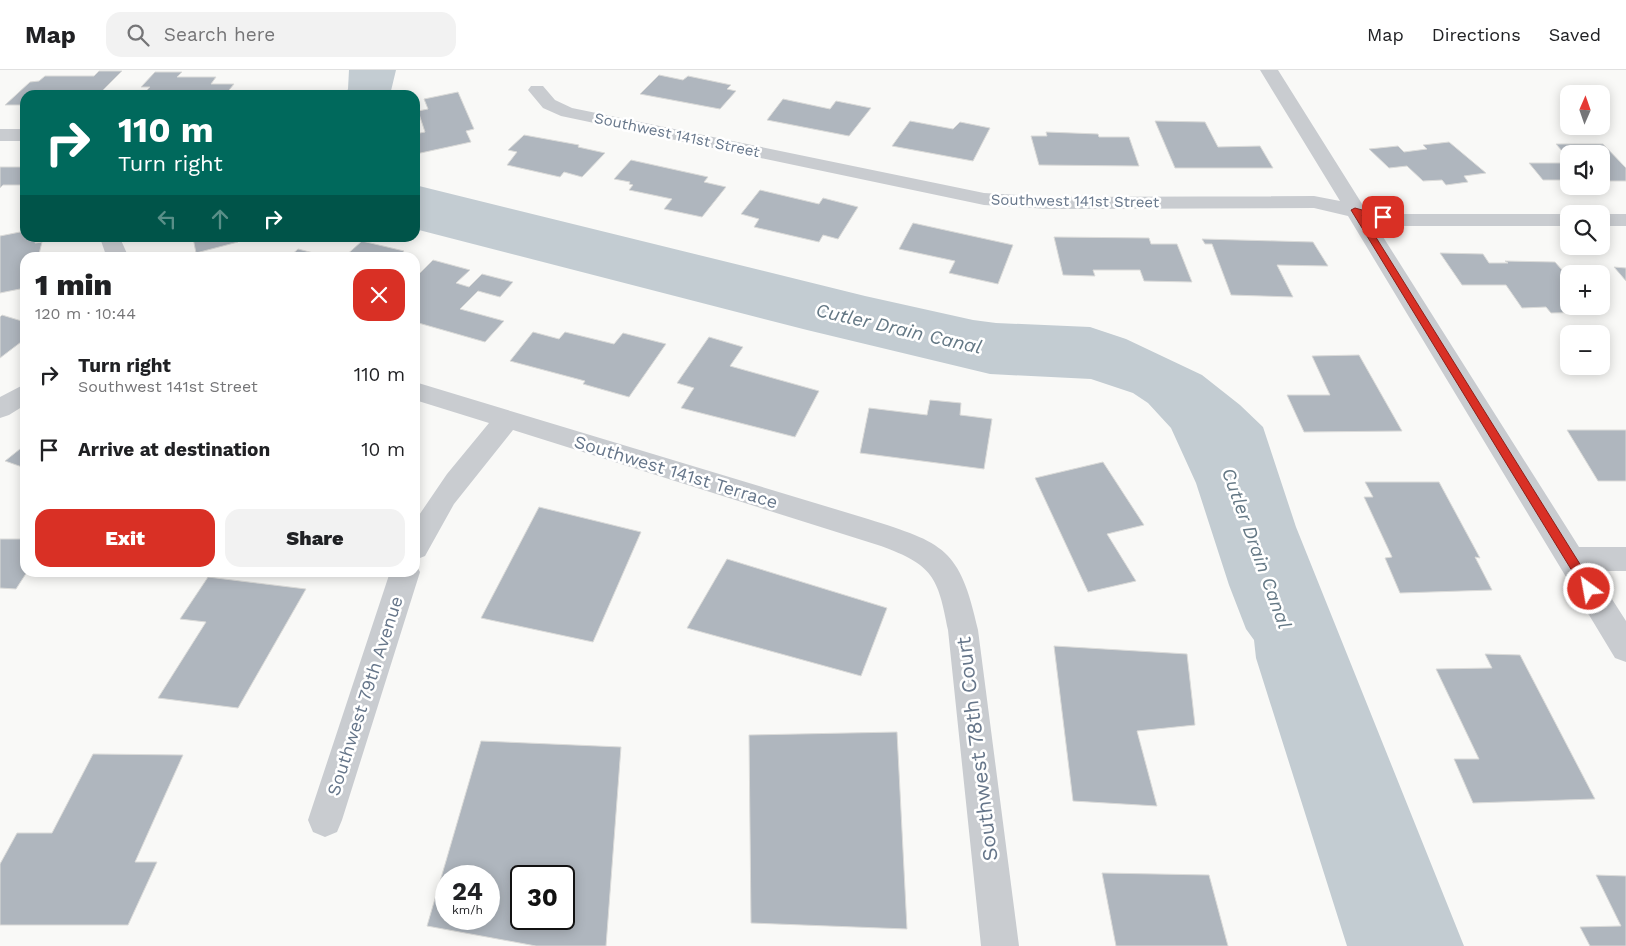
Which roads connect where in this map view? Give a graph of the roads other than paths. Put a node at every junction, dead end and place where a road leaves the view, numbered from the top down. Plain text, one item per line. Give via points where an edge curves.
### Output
1 (1269, 70) edge
2 (537, 90) dead end
3 (0, 135) edge
4 (20, 135) edge
5 (1355, 210) junction
6 (1560, 220) edge
7 (1610, 220) edge
8 (1626, 220) edge
9 (420, 393) edge
10 (20, 396) edge
11 (0, 409) edge
12 (506, 421) junction
13 (420, 537) edge
14 (935, 558) joint
15 (1570, 559) junction
16 (1626, 559) edge
17 (402, 577) edge
18 (1626, 648) edge
19 (325, 820) dead end
20 (1000, 946) edge

1 - 5 street
2 - 5 street, Southwest 141st Street via 549,104 567,112 984,199 1050,203 1314,202
3 - 4 street
5 - 6 street, Southwest 141st Street via 1397,220
5 - 15 street
7 - 8 street
9 - 12 street, Southwest 141st Terrace
10 - 11 street
12 - 13 street via 449,489
12 - 14 street, Southwest 141st Terrace via 876,533 916,547
14 - 20 street, Southwest 78th Court via 946,571 955,591 963,630
15 - 16 street
15 - 18 street
17 - 19 street, Southwest 79th Avenue

